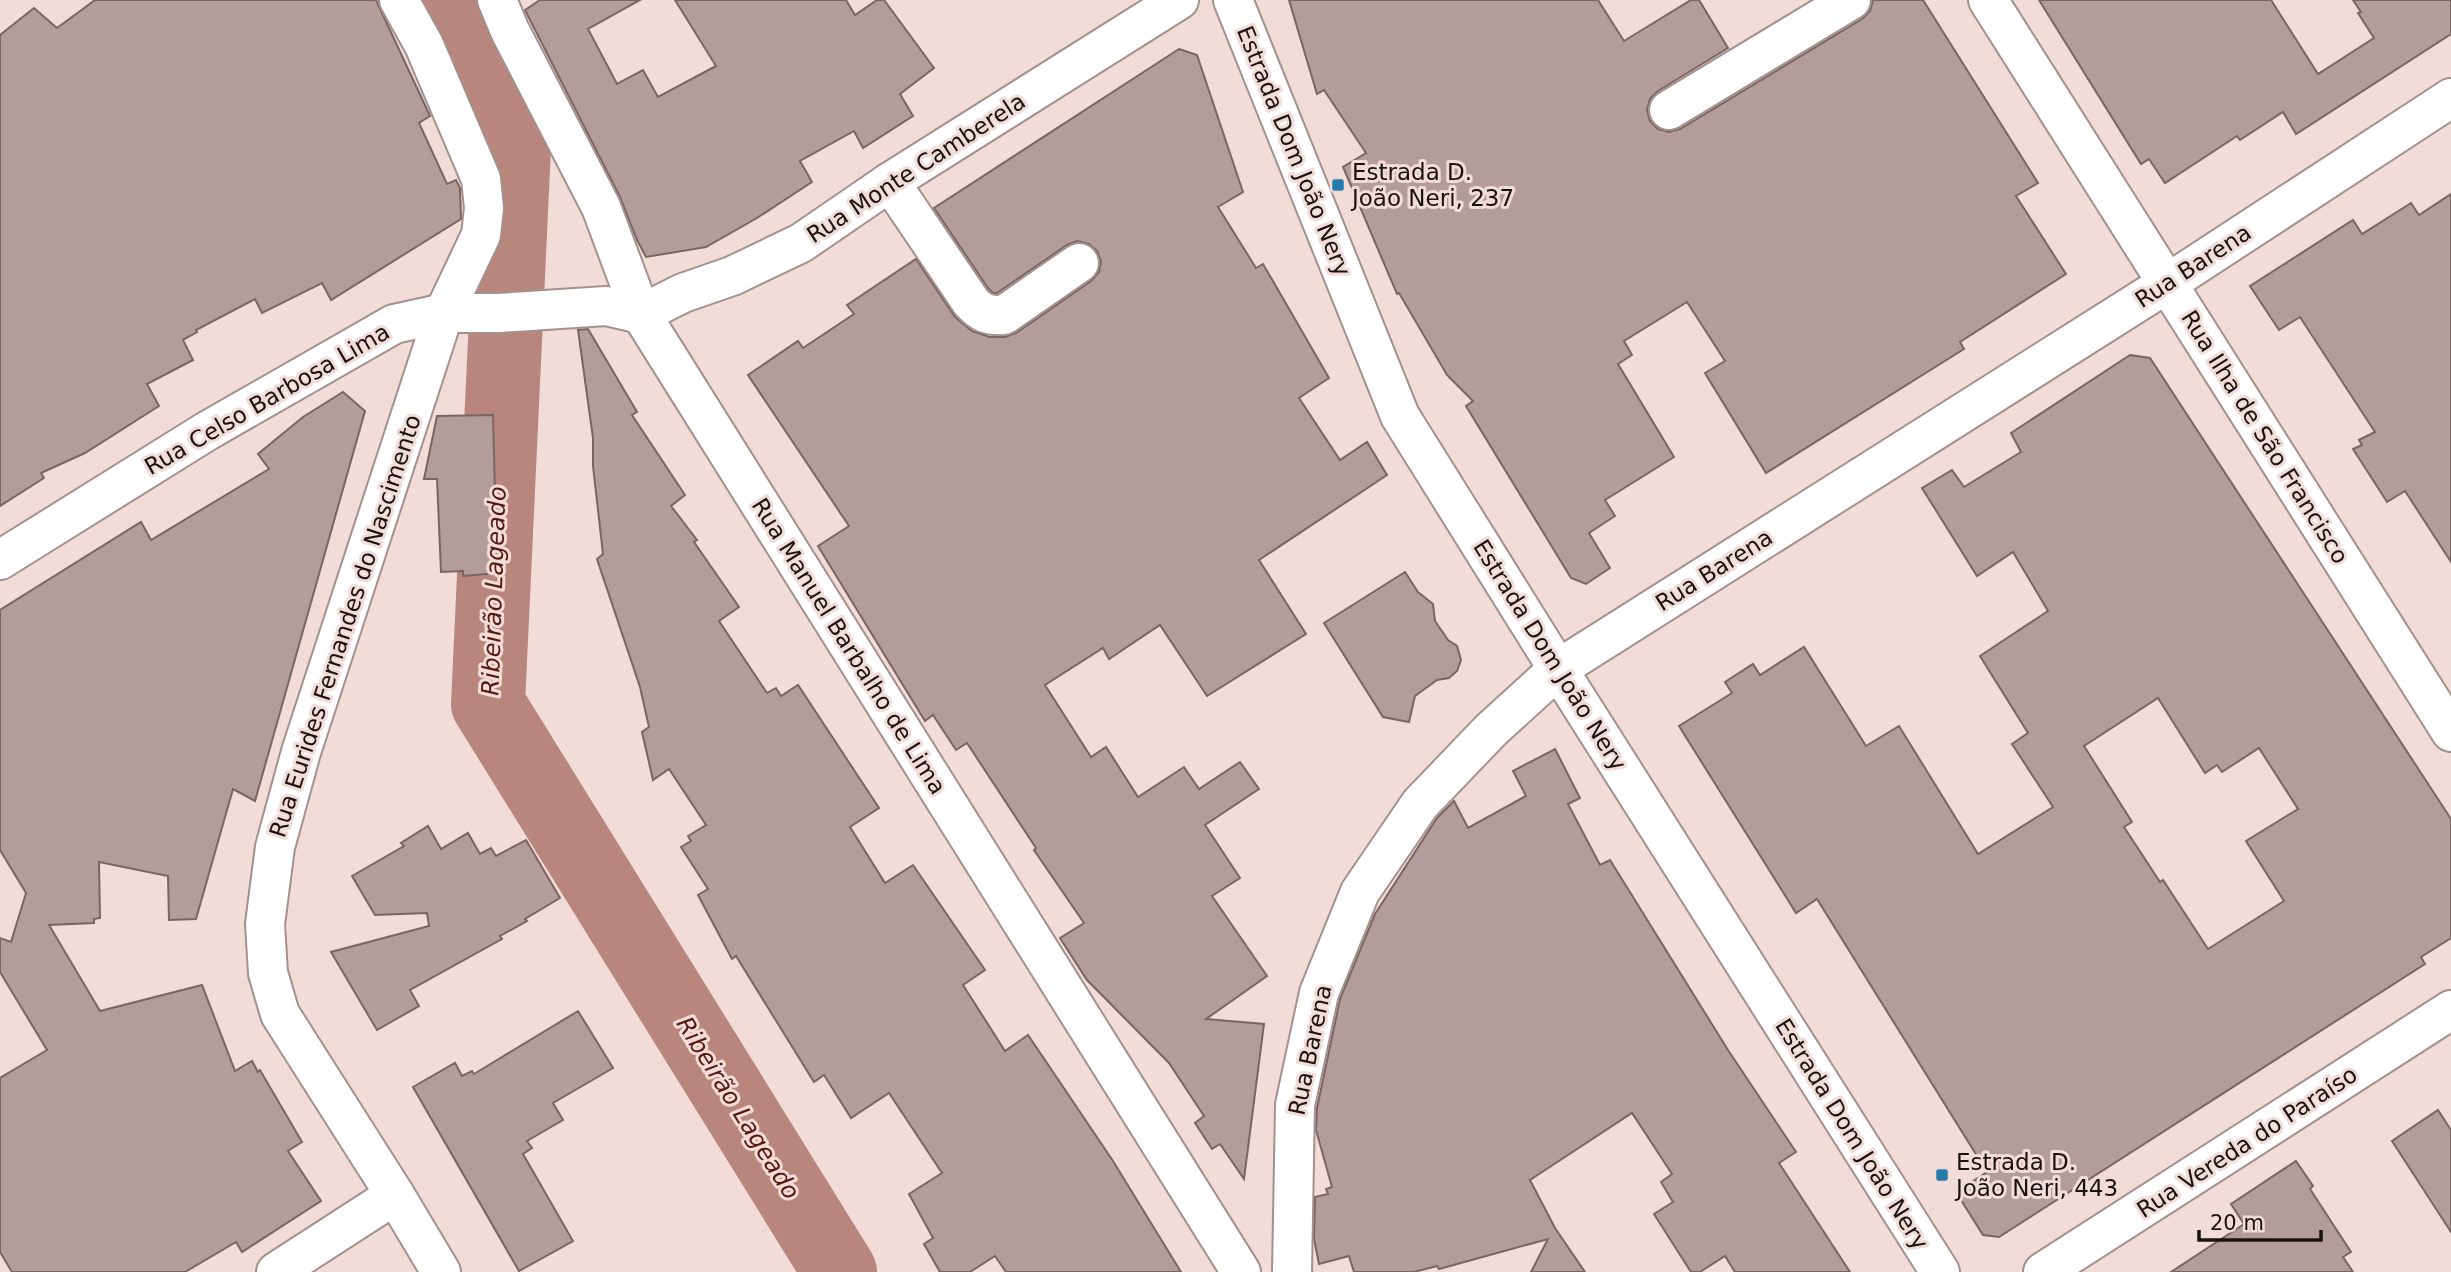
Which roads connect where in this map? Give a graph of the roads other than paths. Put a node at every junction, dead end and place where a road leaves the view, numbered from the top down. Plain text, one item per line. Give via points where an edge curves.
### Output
1 (399, 0) edge
2 (497, 0) edge
3 (1179, 0) edge
4 (1233, 0) edge
5 (1851, 0) edge
6 (1988, 0) edge
7 (2451, 98) edge
8 (1670, 110) dead end
9 (890, 182) junction
10 (1079, 263) dead end
11 (2168, 283) junction
12 (624, 310) junction
13 (443, 313) junction
14 (0, 560) edge
15 (1558, 669) junction
16 (2451, 732) edge
17 (2451, 1010) edge
18 (395, 1195) junction
19 (276, 1272) edge
20 (441, 1272) edge
21 (1241, 1272) edge
22 (1292, 1272) edge
23 (1940, 1272) edge
24 (2043, 1272) edge

1 - 13 street, Rua Eurides Fernandes do Nascimento via 424,45 481,179 481,235
2 - 12 street, Rua Manuel Barbalho de Lima via 601,207
3 - 9 street, Rua Monte Camberela
4 - 15 street, Estrada Dom João Nery via 1400,416
5 - 8 street
6 - 11 street, Rua Ilha de São Francisco
7 - 11 street, Rua Barena
9 - 10 street via 980,312 1004,315
9 - 12 street, Rua Monte Camberela via 801,243 733,276
11 - 15 street, Rua Barena
11 - 16 street, Rua Ilha de São Francisco
12 - 13 street, Rua Celso Barbosa Lima
12 - 21 street, Rua Manuel Barbalho de Lima
13 - 14 street, Rua Celso Barbosa Lima via 394,324 207,431
13 - 18 street, Rua Eurides Fernandes do Nascimento via 301,752 275,847 265,924 268,973 280,1014
15 - 22 street, Rua Barena via 1420,804 1360,892 1318,993 1295,1105
15 - 23 street, Estrada Dom João Nery
17 - 24 street, Rua Vereda do Paraíso
18 - 19 street
18 - 20 street, Rua Eurides Fernandes do Nascimento

